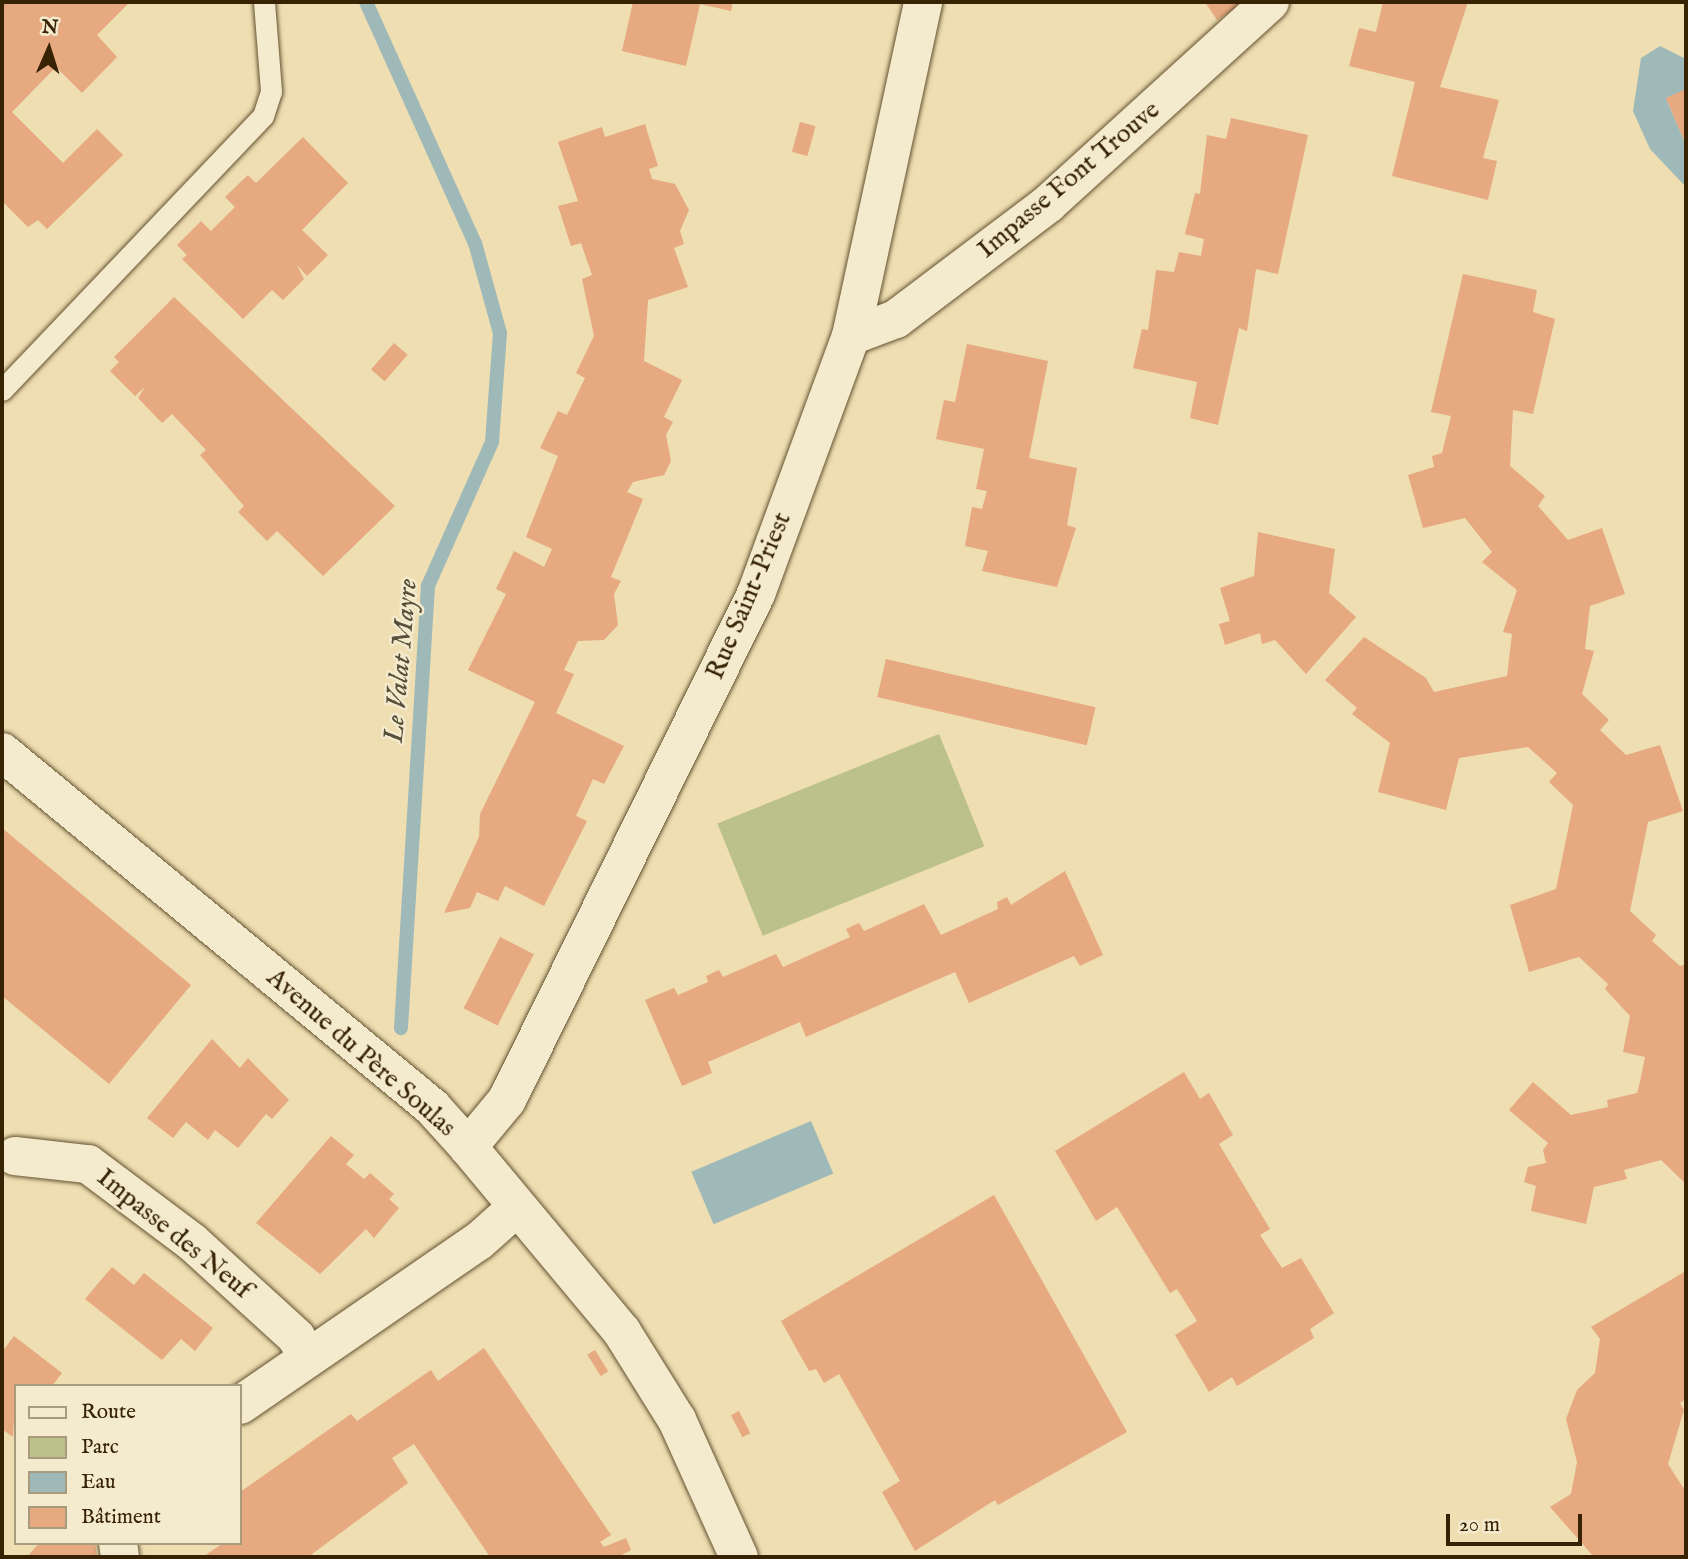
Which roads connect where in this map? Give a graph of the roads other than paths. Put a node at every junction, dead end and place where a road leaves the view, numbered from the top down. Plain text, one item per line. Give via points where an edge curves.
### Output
1 (264, 2) edge
2 (922, 2) edge
3 (1270, 2) edge
4 (851, 336) junction
5 (2, 390) edge
6 (2, 752) edge
7 (468, 1147) junction
8 (15, 1156) dead end
9 (517, 1207) junction
10 (308, 1358) junction
11 (242, 1404) edge
12 (739, 1557) edge

1 - 5 lane via 271,91 264,116
2 - 4 street, Rue Saint-Priest
3 - 4 street, Impasse Font Trouve via 1048,204 896,319
4 - 7 street, Rue Saint-Priest via 756,594 507,1100
6 - 7 street, Avenue du Père Soulas via 432,1107
7 - 9 street, Avenue du Père Soulas
8 - 10 street, Impasse des Neuf via 88,1164 192,1242 296,1337
9 - 10 street
9 - 12 street, Avenue du Père Soulas via 648,1372
10 - 11 street

